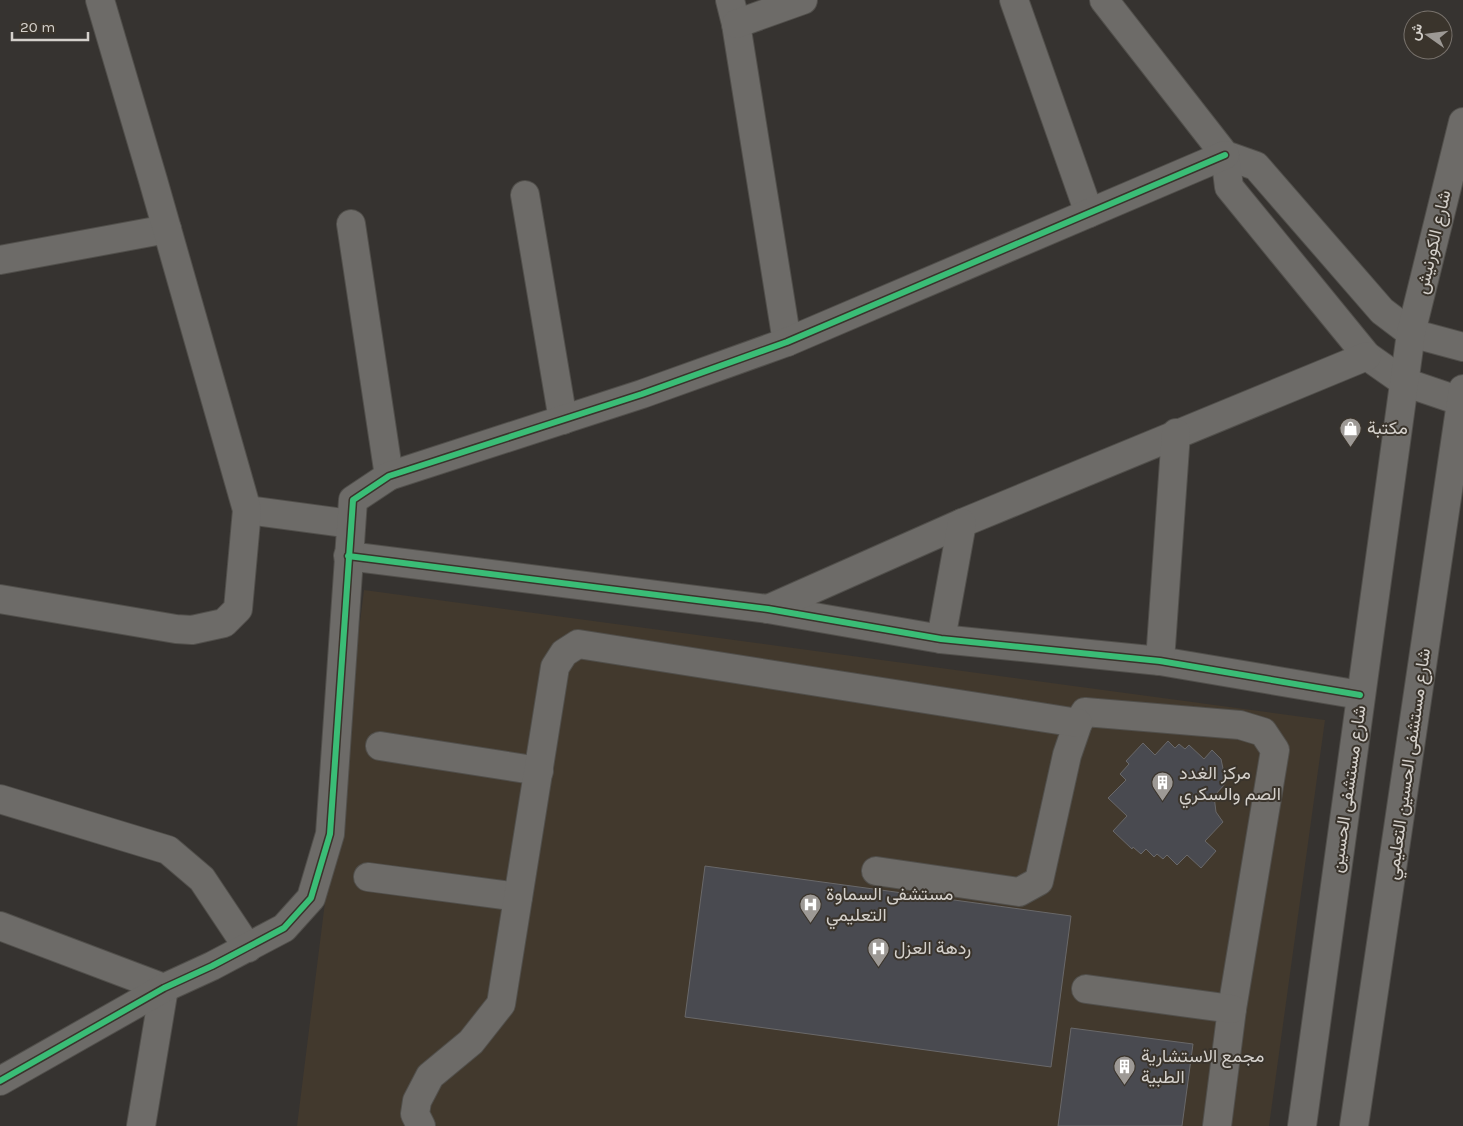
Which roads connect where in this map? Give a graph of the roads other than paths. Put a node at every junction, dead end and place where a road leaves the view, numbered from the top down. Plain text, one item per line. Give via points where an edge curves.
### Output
1 (100, 0) edge
2 (803, 0) edge
3 (1014, 0) edge
4 (1104, 0) edge
5 (733, 12) edge
6 (1463, 122) edge
7 (1226, 155) junction
8 (525, 195) dead end
9 (1089, 213) junction
10 (351, 224) dead end
11 (167, 229) junction
12 (0, 260) edge
13 (1411, 333) junction
14 (787, 342) junction
15 (1463, 347) edge
16 (1367, 356) junction
17 (1404, 382) junction
18 (1463, 398) edge
19 (563, 420) junction
20 (1176, 433) junction
21 (389, 476) junction
22 (246, 510) junction
23 (962, 523) junction
24 (351, 524) junction
25 (348, 556) junction
26 (0, 599) edge
27 (768, 609) junction
28 (941, 639) junction
29 (1160, 661) junction
30 (1360, 695) junction
31 (1078, 723) junction
32 (380, 746) dead end
33 (539, 771) junction
34 (0, 799) edge
35 (876, 871) dead end
36 (368, 877) dead end
37 (518, 897) junction
38 (0, 926) edge
39 (248, 948) junction
40 (164, 988) junction
41 (1086, 989) dead end
42 (1232, 1009) junction
43 (0, 1081) edge
44 (141, 1126) edge
45 (421, 1126) edge
46 (1217, 1126) edge
47 (1302, 1126) edge
48 (1354, 1126) edge

1 - 11 street
2 - 5 street
3 - 9 street
4 - 7 street
5 - 14 street
6 - 13 street, شارع الكورنيش
7 - 9 street
7 - 13 street via 1256,166 1382,311
7 - 16 street via 1229,187
8 - 19 street
9 - 14 street
10 - 21 street
11 - 12 street
11 - 22 street
13 - 15 street
13 - 17 street, شارع مستشفى الحسين
14 - 19 street
16 - 17 street
16 - 20 street
17 - 18 street
17 - 30 street, شارع مستشفى الحسين
18 - 48 street, شارع مستشفى الحسين التعليمي
19 - 21 street
20 - 23 street
20 - 29 street
21 - 24 street via 353,500
22 - 24 street
22 - 26 street via 238,609 224,624 192,630 176,629
23 - 27 street
23 - 28 street
24 - 25 street
25 - 27 street
25 - 39 street via 330,834 311,898 284,928
27 - 28 street
28 - 29 street
29 - 30 street
30 - 47 street, شارع مستشفى الحسين
31 - 33 street via 578,644 564,653 555,667
31 - 35 street via 1067,755 1039,881 1018,892
31 - 42 street via 1085,712 1240,725 1262,732 1275,750
32 - 33 street
33 - 37 street
34 - 39 street via 168,850 202,878
36 - 37 street
37 - 45 street via 501,1004 471,1042 430,1076 417,1101 415,1114
38 - 40 street
39 - 40 street
40 - 43 street
40 - 44 street
41 - 42 street
42 - 46 street

